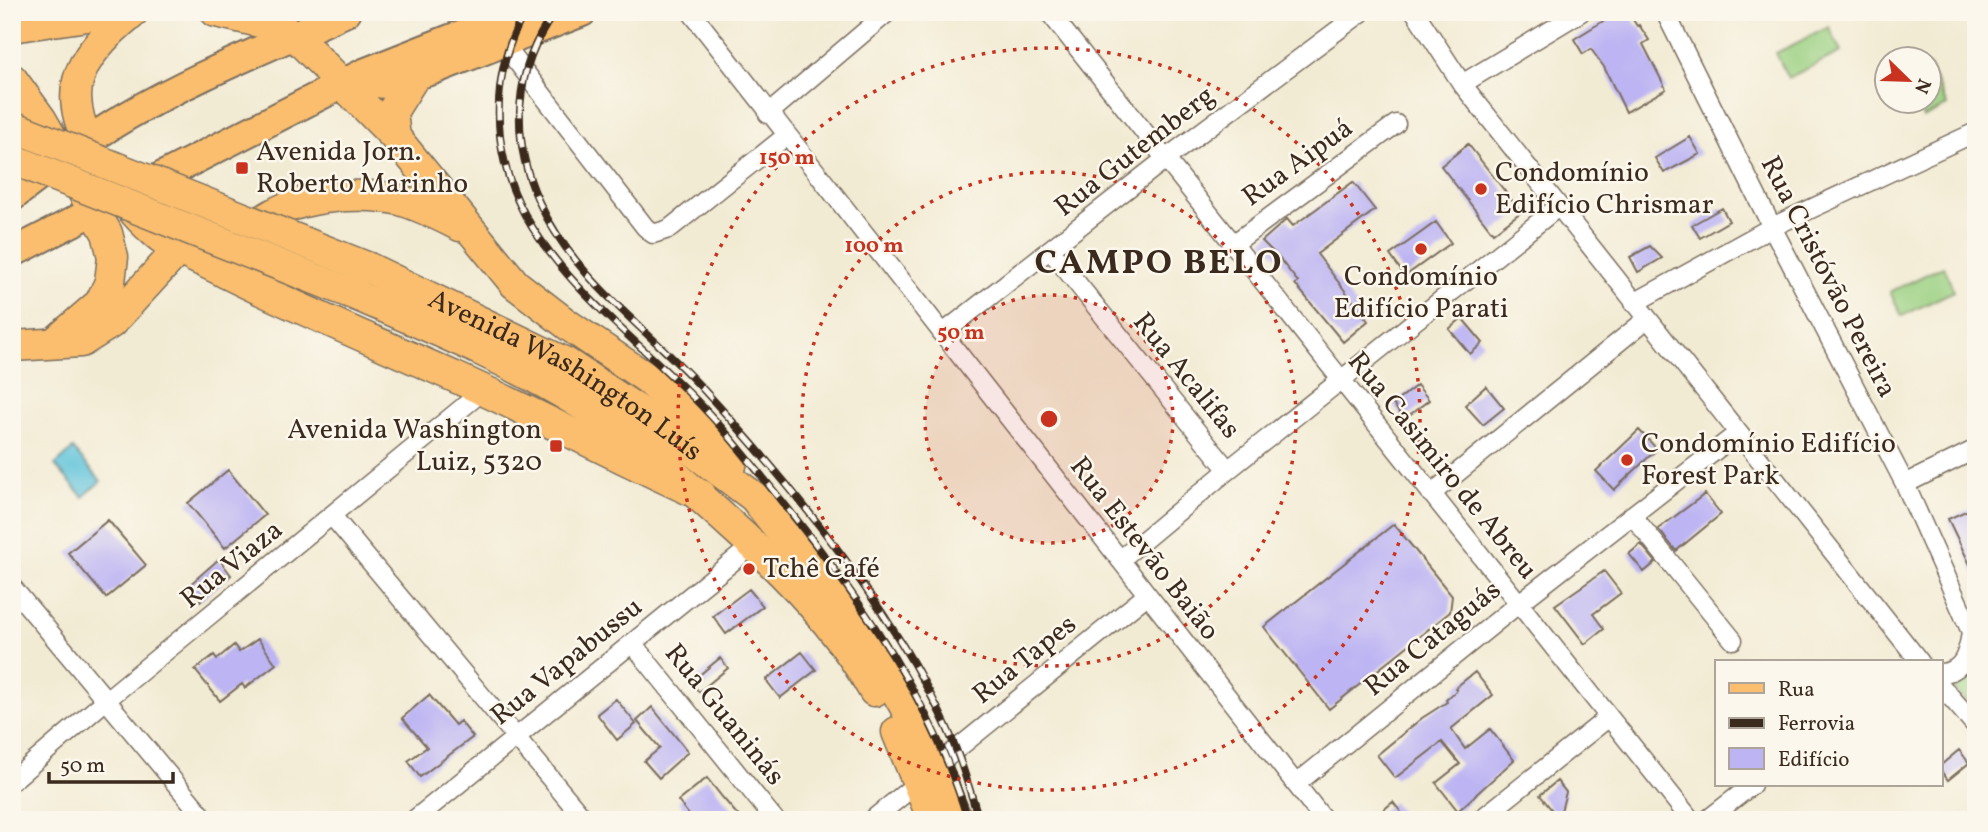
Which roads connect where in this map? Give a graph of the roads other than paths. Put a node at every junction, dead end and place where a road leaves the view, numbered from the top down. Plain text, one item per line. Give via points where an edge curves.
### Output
1 (115, 12) edge
2 (132, 12) edge
3 (216, 12) edge
4 (346, 12) edge
5 (519, 12) edge
6 (582, 12) edge
7 (691, 12) edge
8 (888, 12) edge
9 (1049, 12) edge
10 (1362, 12) edge
11 (1415, 12) edge
12 (1581, 12) edge
13 (1665, 12) edge
14 (12, 27) edge
15 (294, 35) junction
16 (504, 45) junction
17 (414, 77) junction
18 (353, 78) junction
19 (12, 79) edge
20 (1462, 84) junction
21 (768, 114) junction
22 (1395, 124) dead end
23 (12, 126) edge
24 (1976, 132) edge
25 (786, 136) junction
26 (395, 137) junction
27 (74, 150) junction
28 (12, 159) edge
29 (1164, 160) junction
30 (120, 196) junction
31 (12, 197) edge
32 (1558, 207) junction
33 (94, 211) junction
34 (1772, 228) junction
35 (468, 230) junction
36 (1232, 245) junction
37 (179, 249) junction
38 (1051, 251) junction
39 (12, 253) edge
40 (246, 283) junction
41 (1634, 303) junction
42 (1647, 319) junction
43 (942, 334) junction
44 (55, 342) junction
45 (12, 346) edge
46 (1340, 381) junction
47 (484, 390) junction
48 (1738, 433) junction
49 (1976, 449) edge
50 (1228, 470) junction
51 (1905, 484) junction
52 (1430, 494) junction
53 (701, 495) junction
54 (754, 497) junction
55 (1632, 515) junction
56 (333, 517) junction
57 (753, 545) junction
58 (1119, 560) junction
59 (12, 587) edge
60 (1147, 595) junction
61 (1518, 604) junction
62 (1973, 638) edge
63 (1733, 640) dead end
64 (633, 644) junction
65 (1918, 660) edge
66 (1942, 673) edge
67 (1942, 687) edge
68 (105, 701) junction
69 (1609, 717) junction
70 (1976, 726) edge
71 (516, 736) junction
72 (928, 774) junction
73 (12, 781) edge
74 (1296, 784) junction
75 (1751, 786) edge
76 (206, 820) edge
77 (414, 820) edge
78 (585, 820) edge
79 (775, 820) edge
80 (872, 820) edge
81 (933, 820) edge
82 (957, 820) edge
83 (1324, 820) edge
84 (1480, 820) edge
85 (1691, 820) edge
86 (1707, 820) edge

1 - 14 highway
2 - 27 highway via 103,37 83,64 75,90
3 - 15 highway
4 - 15 main road
5 - 18 main road
6 - 16 main road
7 - 21 street, Rua Estevão Baião
8 - 21 street
9 - 29 street, Rua Casimiro de Abreu
10 - 29 street, Rua Gutemberg
11 - 20 street
12 - 20 street
13 - 34 street, Rua Cristóvão Pereira
15 - 18 highway
15 - 27 main road via 203,76
16 - 17 main road
16 - 25 street via 653,234 669,229
17 - 18 main road via 375,83
17 - 26 highway via 392,112
18 - 26 highway
18 - 30 main road
19 - 27 highway via 41,119
20 - 32 street
21 - 25 street, Rua Estevão Baião
22 - 36 street, Rua Aipuá
23 - 54 highway, Avenida Washington Luís, bridge via 369,268 566,363 645,415
24 - 34 street
25 - 43 street, Rua Estevão Baião
26 - 35 highway
27 - 30 highway
27 - 31 main road
27 - 33 highway
28 - 53 highway, Avenida Washington Luís, bridge via 457,339 546,384 605,421
29 - 36 street, Rua Casimiro de Abreu
29 - 38 street, Rua Gutemberg
30 - 33 main road
30 - 37 highway via 153,232
32 - 41 street
32 - 46 street
33 - 39 main road
33 - 44 highway via 107,233 113,257 110,282 100,303
34 - 41 street
34 - 51 street, Rua Cristóvão Pereira
35 - 40 highway via 398,200 323,198 288,206 265,218 248,236 238,258
35 - 54 highway via 515,284 568,325 634,366 672,400
36 - 46 street, Rua Casimiro de Abreu
37 - 40 highway
37 - 44 highway via 111,323 80,342
38 - 43 street, Rua Gutemberg
38 - 50 street, Rua Acalifas
40 - 47 highway
41 - 42 street
42 - 48 street
42 - 52 street
43 - 58 street, Rua Estevão Baião
44 - 45 highway
46 - 50 street
46 - 52 street, Rua Casimiro de Abreu
47 - 53 highway
47 - 56 street, Rua Viaza
48 - 55 street, Rua Cataguás
48 - 65 street
49 - 51 street
50 - 58 street
51 - 62 street, Rua Cristóvão Pereira
52 - 61 street, Rua Casimiro de Abreu
53 - 57 highway, Avenida Washington Luís
54 - 72 highway, Avenida Washington Luís via 868,642 902,699
55 - 61 street, Rua Cataguás
55 - 63 street
56 - 68 street, Rua Viaza
56 - 71 street
57 - 64 street, Rua Vapabussu
57 - 72 highway, Avenida Washington Luís via 810,601
58 - 60 street, Rua Estevão Baião
59 - 68 street
60 - 72 street, Rua Tapes
60 - 74 street, Rua Estevão Baião
61 - 69 street, Rua Casimiro de Abreu
61 - 74 street, Rua Cataguás
62 - 66 street via 1962,663
64 - 71 street, Rua Vapabussu
64 - 79 street, Rua Guaninás
67 - 70 street
68 - 73 street, Rua Viaza
68 - 76 street
69 - 84 street
69 - 85 street, Rua Casimiro de Abreu
71 - 77 street, Rua Vapabussu
71 - 78 street
72 - 80 street, Rua Tapes
72 - 81 highway, Avenida Washington Luís
72 - 82 highway, Avenida Washington Luís
74 - 83 street, Rua Estevão Baião
75 - 86 street

